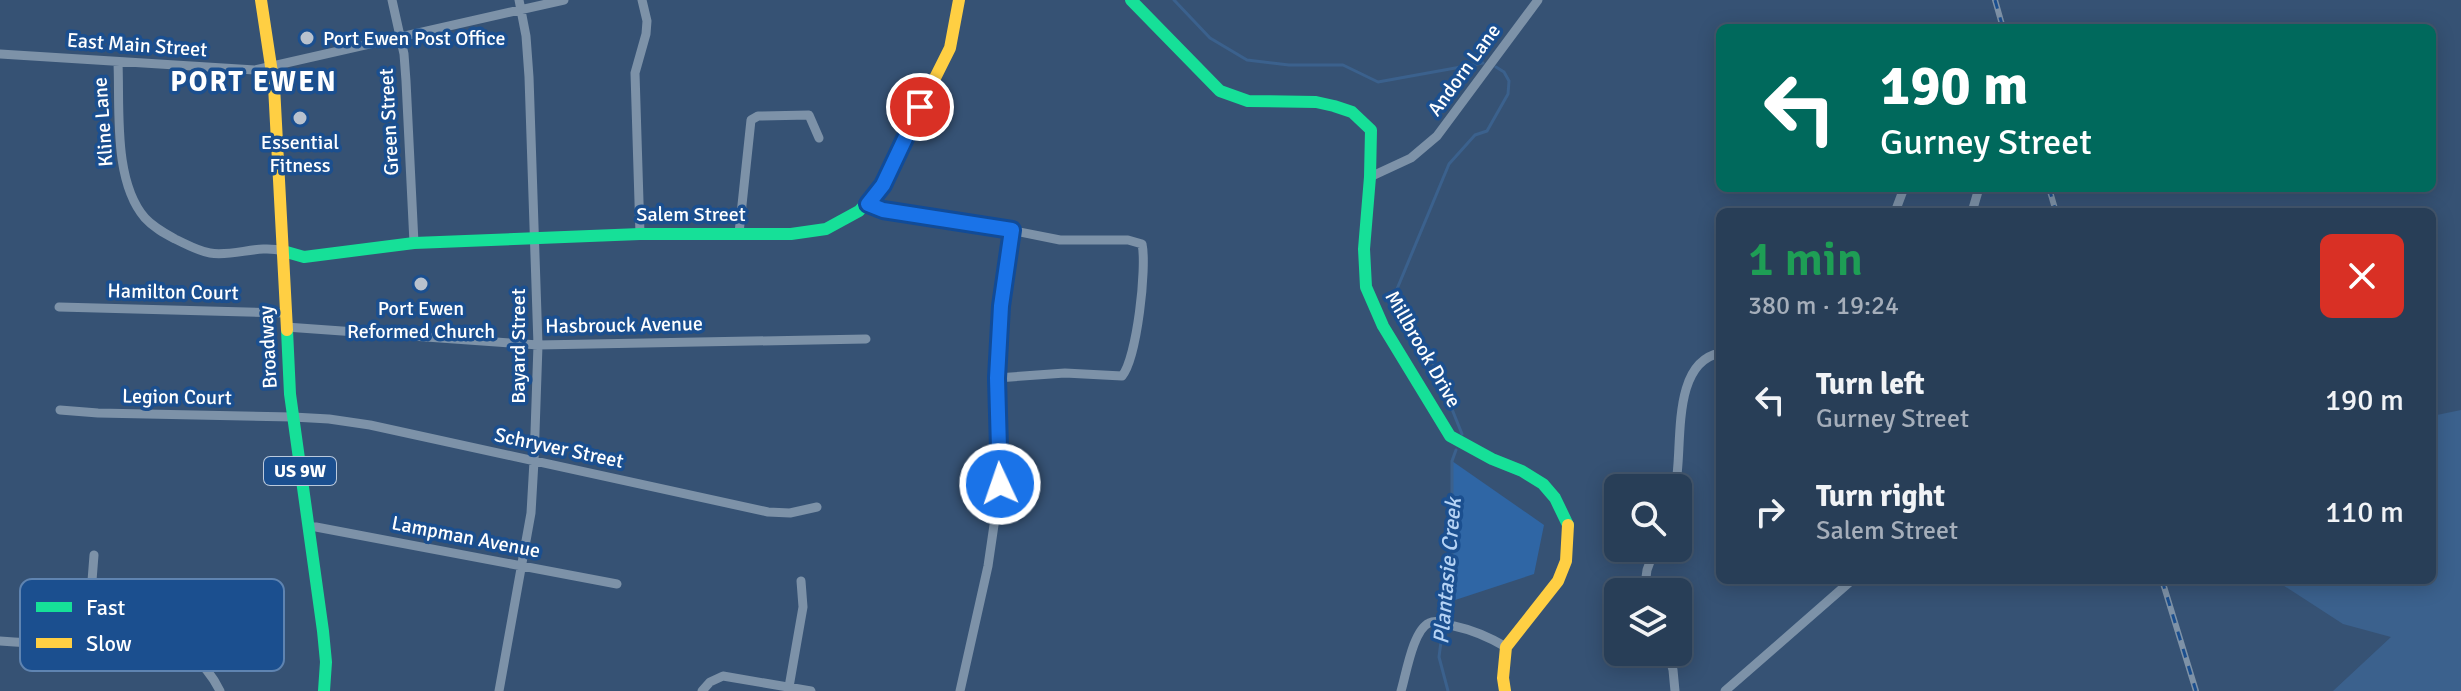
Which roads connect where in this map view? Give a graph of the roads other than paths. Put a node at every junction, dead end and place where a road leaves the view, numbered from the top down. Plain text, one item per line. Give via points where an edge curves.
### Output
1 (261, 0) edge
2 (392, 0) edge
3 (564, 0) edge
4 (642, 0) edge
5 (959, 0) edge
6 (1131, 0) edge
7 (1538, 0) edge
8 (520, 5) edge
9 (400, 37) junction
10 (0, 54) edge
11 (118, 63) junction
12 (272, 67) junction
13 (819, 138) dead end
14 (1370, 177) junction
15 (868, 204) junction
16 (1012, 230) junction
17 (739, 233) junction
18 (640, 234) junction
19 (535, 237) junction
20 (414, 243) junction
21 (283, 251) junction
22 (59, 307) dead end
23 (286, 313) junction
24 (286, 327) junction
25 (866, 339) dead end
26 (538, 345) junction
27 (1716, 354) edge
28 (997, 378) junction
29 (60, 410) dead end
30 (293, 417) junction
31 (534, 461) junction
32 (1677, 474) edge
33 (817, 507) dead end
34 (308, 527) junction
35 (94, 555) dead end
36 (522, 566) junction
37 (92, 579) edge
38 (801, 581) dead end
39 (617, 584) dead end
40 (1847, 584) edge
41 (0, 641) edge
42 (20, 642) edge
43 (1506, 647) junction
44 (1672, 666) edge
45 (206, 671) edge
46 (789, 687) junction
47 (220, 691) edge
48 (324, 691) edge
49 (499, 691) edge
50 (702, 691) edge
51 (811, 691) edge
52 (960, 691) edge
53 (1401, 691) edge
54 (1505, 691) edge
55 (1675, 691) edge
56 (1725, 691) edge

1 - 12 main road, Broadway / US 9W
2 - 9 street, Green Street
3 - 8 street, East Main Street
4 - 18 street via 646,34 635,73
5 - 15 main road, Salem Street via 944,62 883,185
6 - 14 main road, Millbrook Drive via 1220,91 1248,101 1316,102 1360,117 1371,130
7 - 14 street, Andorn Lane via 1437,136 1411,158
8 - 9 street, East Main Street
8 - 19 street, Bayard Street via 529,77
9 - 12 street, East Main Street
9 - 20 street, Green Street
10 - 11 street, East Main Street
11 - 12 street, East Main Street
11 - 21 street, Kline Lane via 125,176 145,218 160,231 208,253
12 - 21 main road, Broadway / US 9W
13 - 17 street via 809,115 751,120
14 - 43 main road, Millbrook Drive via 1366,287 1383,326 1450,436 1543,484 1568,523 1566,561 1558,581
15 - 16 street
15 - 17 main road, Salem Street via 826,229
16 - 28 street
16 - 28 street via 1060,240 1142,244 1138,330 1130,363 1119,377 1065,373
17 - 18 main road, Salem Street
18 - 19 main road, Salem Street
19 - 20 main road, Salem Street
19 - 26 street, Bayard Street
20 - 21 main road, Salem Street via 304,257
21 - 23 main road, Broadway / US 9W
22 - 23 street, Hamilton Court
23 - 24 main road, Broadway / US 9W
24 - 26 street, Hasbrouck Avenue
24 - 30 main road, Broadway / US 9W
25 - 26 street, Hasbrouck Avenue
26 - 31 street, Bayard Street
27 - 32 street via 1704,359 1688,384 1681,407
28 - 52 street via 999,499
29 - 30 street, Legion Court
30 - 31 street, Schryver Street via 370,425
30 - 34 main road, Broadway / US 9W
31 - 33 street, Schryver Street via 768,512
31 - 36 street, Bayard Street
34 - 36 street, Lampman Avenue
34 - 48 main road, Broadway / US 9W via 325,646
35 - 37 street
36 - 39 street, Lampman Avenue
36 - 49 street, Bayard Street
38 - 46 street via 803,607
40 - 56 street
41 - 42 street
43 - 53 street via 1479,632 1427,623 1413,647
43 - 54 main road
44 - 55 street
45 - 47 street
46 - 50 street via 723,676
46 - 51 street

